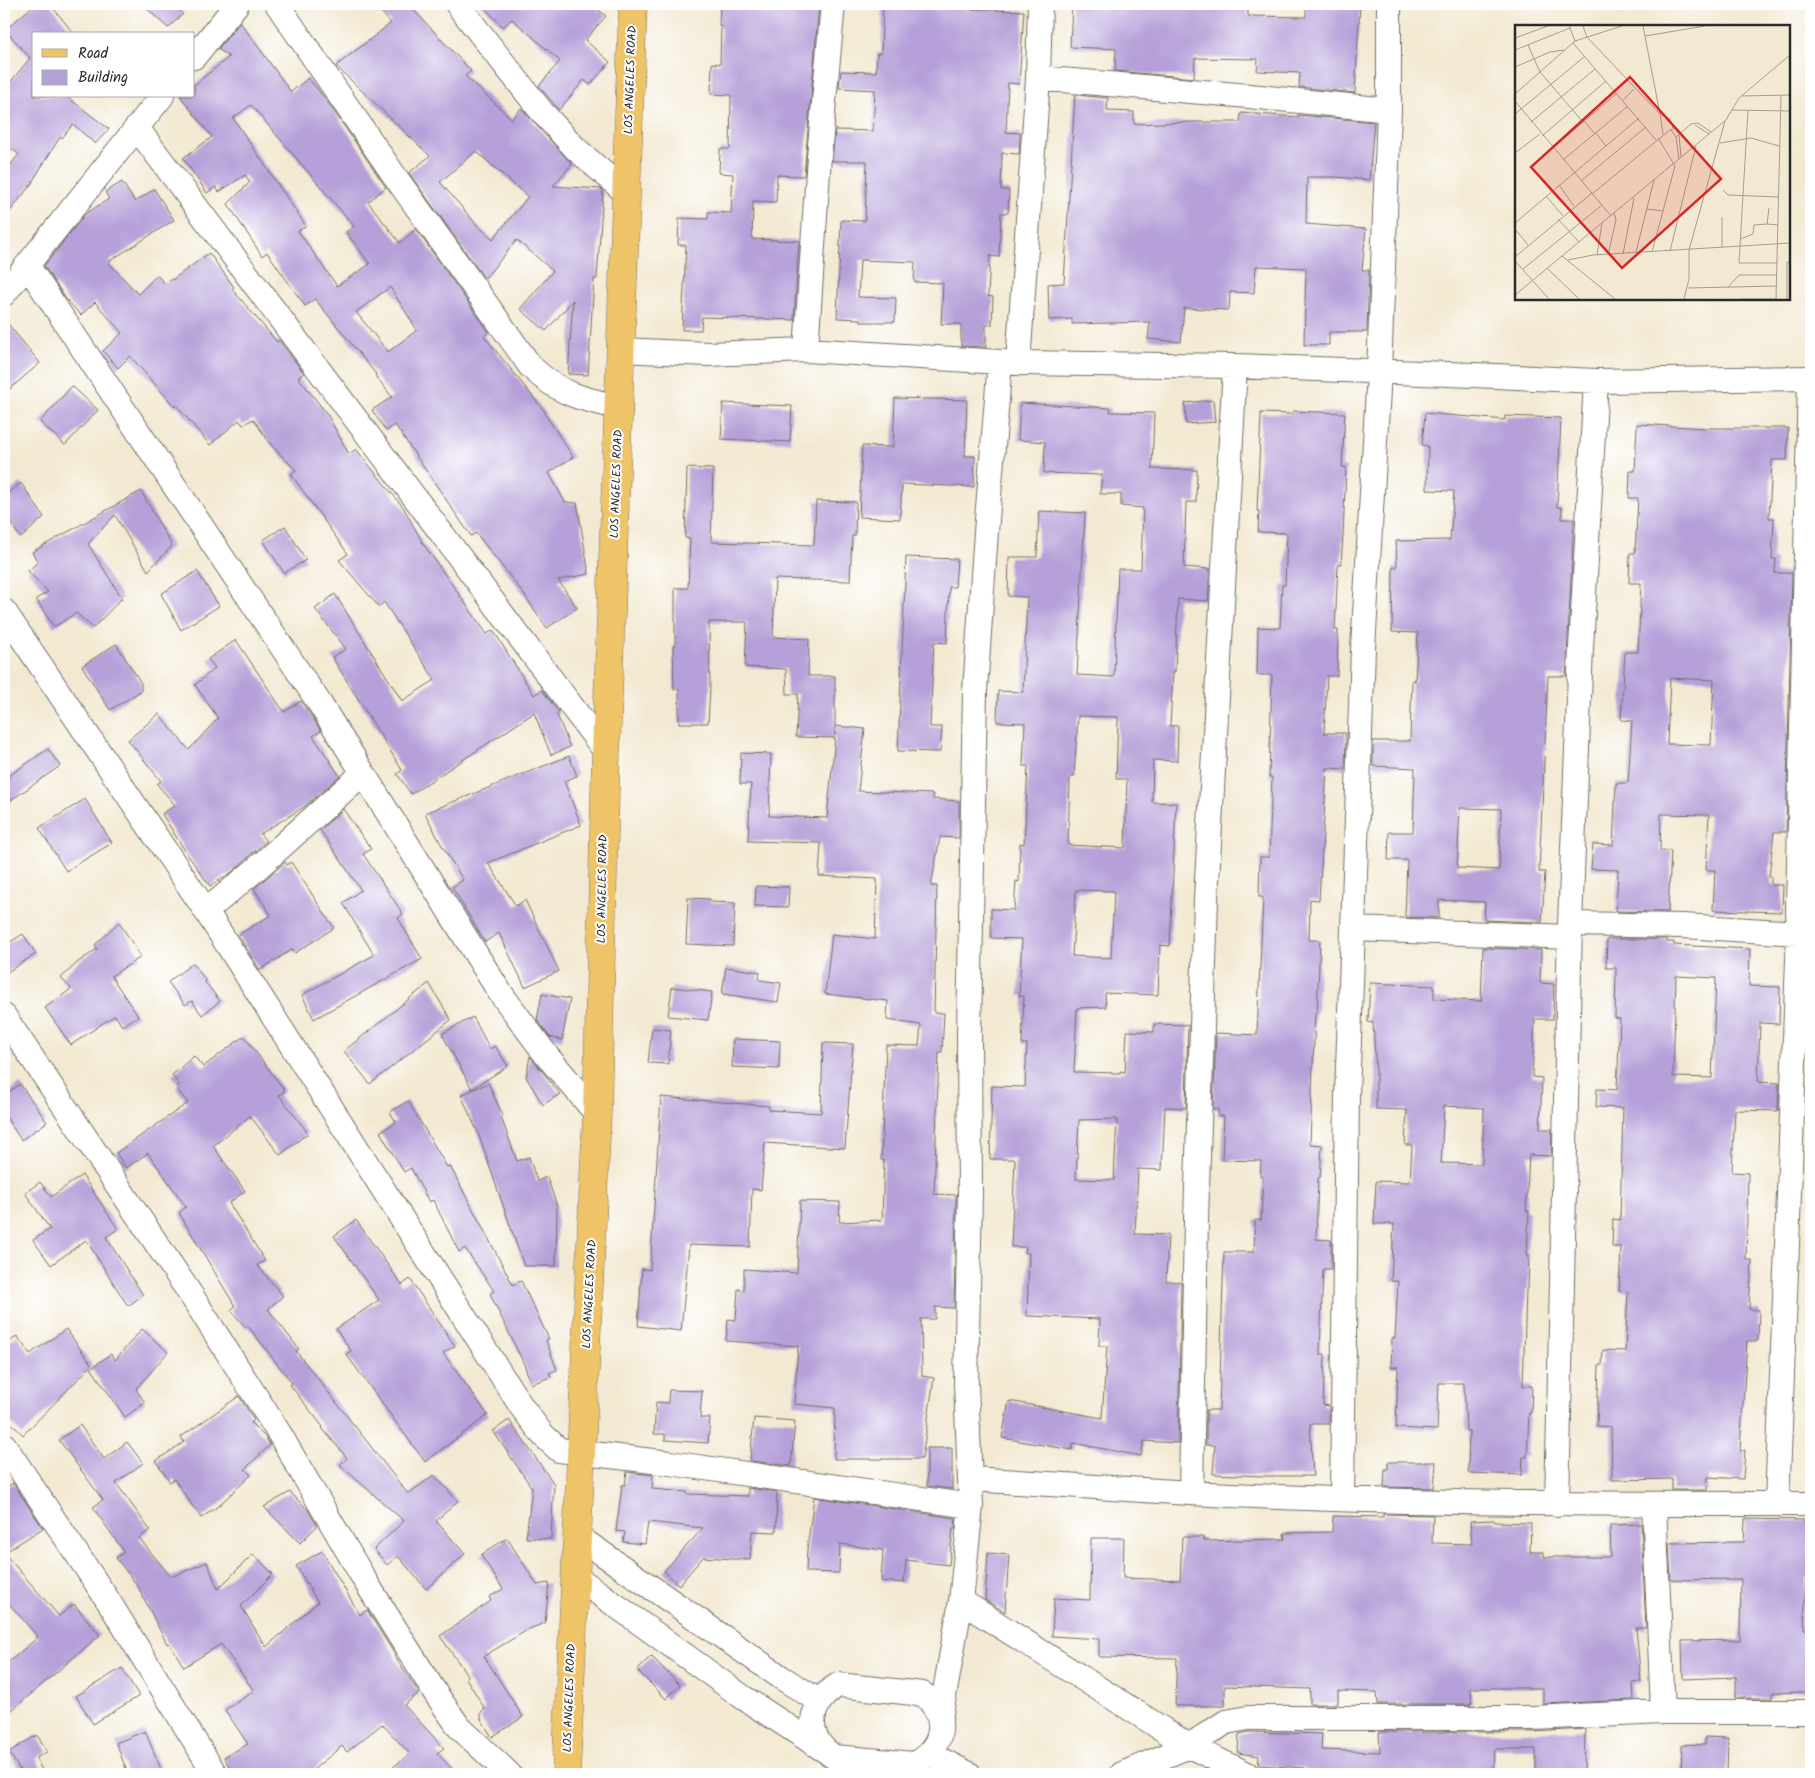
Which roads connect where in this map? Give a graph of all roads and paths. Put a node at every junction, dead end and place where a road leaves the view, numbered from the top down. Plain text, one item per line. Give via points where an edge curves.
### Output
1 (237, 4) edge
2 (277, 4) edge
3 (457, 4) edge
4 (633, 4) edge
5 (833, 4) edge
6 (1040, 4) edge
7 (1389, 4) edge
8 (195, 56) edge
9 (1038, 78) junction
10 (160, 98) edge
11 (1389, 110) junction
12 (137, 128) junction
13 (625, 192) junction
14 (27, 265) junction
15 (4, 294) edge
16 (620, 350) junction
17 (806, 350) junction
18 (1009, 363) junction
19 (1235, 366) junction
20 (1379, 372) junction
21 (1811, 378) edge
22 (1596, 381) junction
23 (619, 407) junction
24 (4, 611) edge
25 (606, 752) junction
26 (362, 774) junction
27 (1805, 908) edge
28 (206, 911) junction
29 (1352, 929) junction
30 (1570, 931) junction
31 (1799, 933) junction
32 (4, 1016) edge
33 (597, 1114) junction
34 (4, 1445) edge
35 (582, 1453) junction
36 (971, 1479) junction
37 (1191, 1493) junction
38 (1342, 1499) junction
39 (1557, 1504) junction
40 (1654, 1504) junction
41 (1777, 1504) junction
42 (1811, 1504) edge
43 (971, 1506) junction
44 (577, 1536) junction
45 (575, 1576) junction
46 (962, 1601) junction
47 (950, 1662) junction
48 (923, 1694) junction
49 (819, 1700) junction
50 (1663, 1712) junction
51 (1811, 1712) edge
52 (940, 1719) junction
53 (1189, 1746) junction
54 (830, 1761) edge
55 (920, 1764) edge
56 (215, 1774) edge
57 (509, 1774) edge
58 (566, 1774) edge
59 (969, 1774) edge
60 (1122, 1774) edge
61 (1247, 1774) edge

1 - 8 street
2 - 23 street via 530,367 547,382 575,397
3 - 13 street via 542,112 575,148
4 - 13 main road, LOS ANGELES ROAD
5 - 17 street
6 - 9 street
7 - 11 street
9 - 11 street
9 - 18 street
10 - 12 street
11 - 20 street
12 - 14 street
12 - 25 street
13 - 16 main road, LOS ANGELES ROAD
14 - 15 street
14 - 26 street via 320,704
16 - 17 street via 708,354
16 - 23 main road, LOS ANGELES ROAD
17 - 18 street
18 - 19 street
18 - 36 street via 976,691 966,1383
19 - 20 street
19 - 37 street via 1206,899
20 - 22 street
20 - 29 street via 1363,649
21 - 22 street
21 - 27 street
22 - 30 street
23 - 25 main road, LOS ANGELES ROAD
24 - 28 street
25 - 33 main road, LOS ANGELES ROAD
26 - 28 street
26 - 33 street via 499,991
27 - 31 street
28 - 35 street via 521,1406 542,1434 560,1450
29 - 30 street
29 - 38 street
30 - 31 street via 1683,926
30 - 39 street
31 - 41 street
32 - 57 street via 193,1298 279,1433 436,1694 459,1727
33 - 35 main road, LOS ANGELES ROAD
34 - 56 street via 109,1602
35 - 43 street
35 - 44 main road, LOS ANGELES ROAD
36 - 37 street
36 - 43 street
37 - 38 street
38 - 39 street
39 - 40 street
40 - 41 street
40 - 50 street
41 - 42 street
43 - 46 street
44 - 45 main road, LOS ANGELES ROAD
44 - 49 street via 782,1678
45 - 54 street
45 - 58 main road, LOS ANGELES ROAD
46 - 47 street
46 - 53 street
47 - 48 street
47 - 52 street
48 - 49 street via 838,1685
48 - 52 street via 931,1701
49 - 54 street via 814,1712 814,1734
50 - 51 street
50 - 53 street via 1533,1718 1248,1718 1226,1722
52 - 55 street via 939,1738
53 - 60 street
53 - 61 street
54 - 55 street
55 - 59 street

